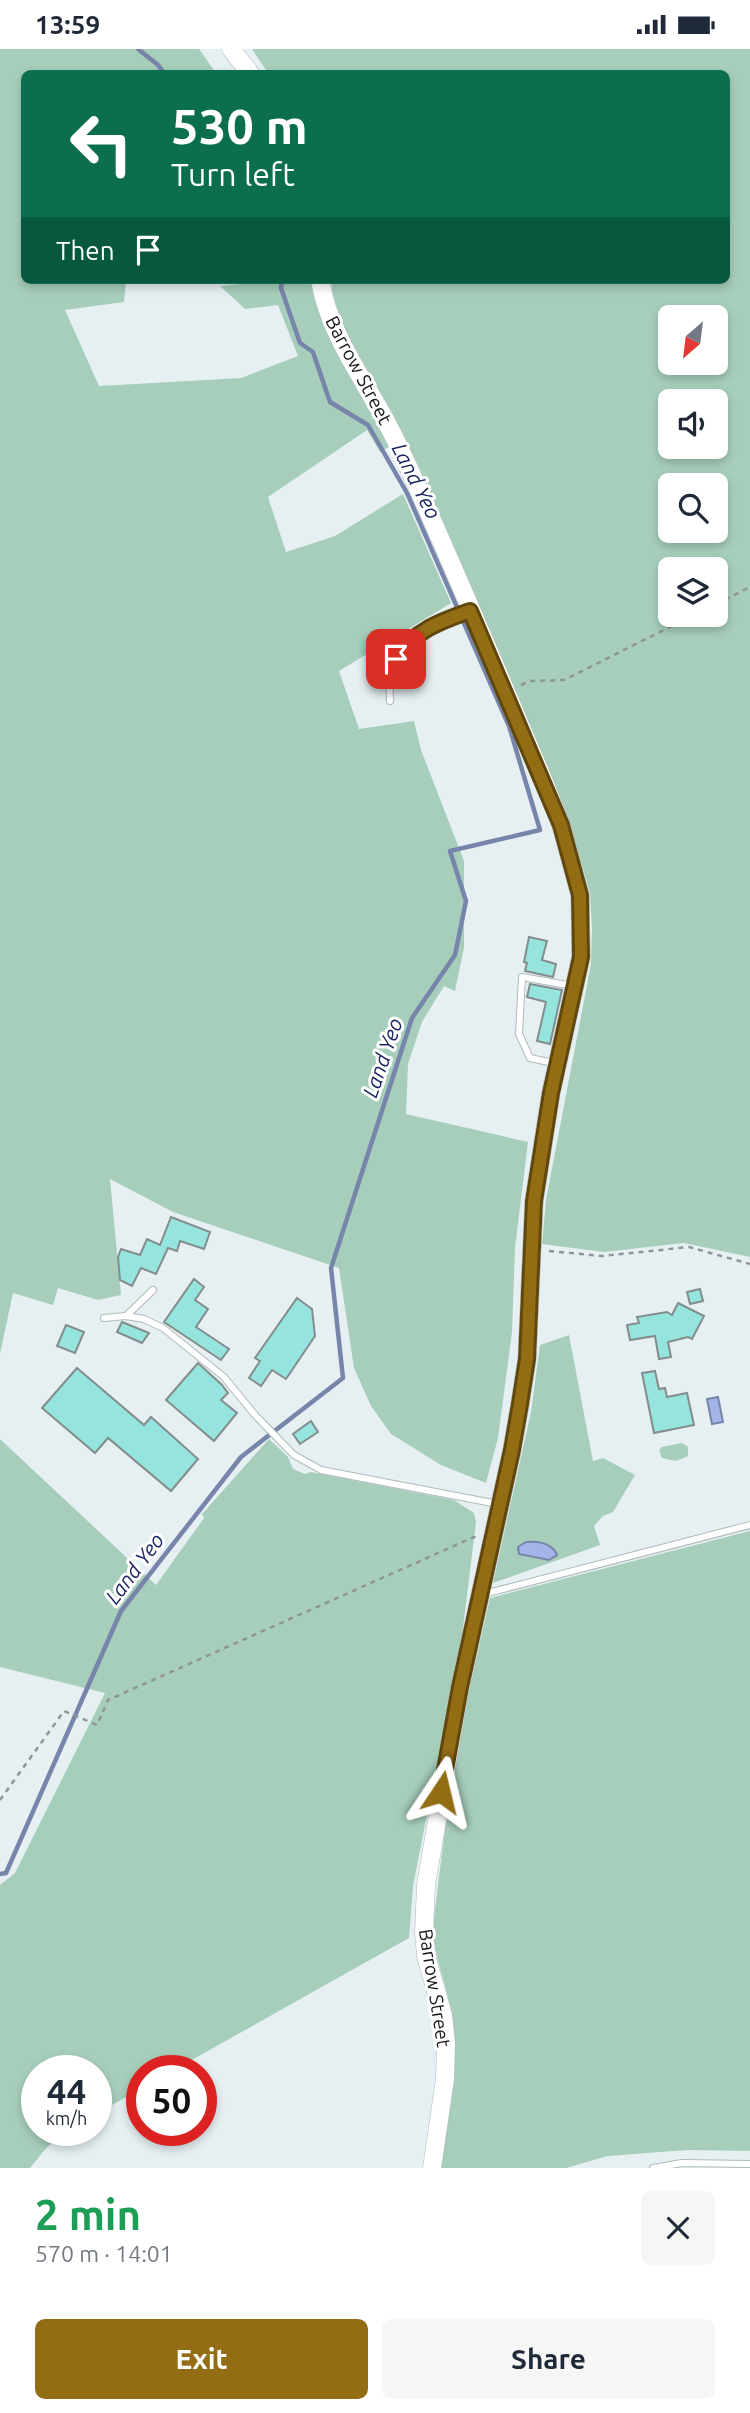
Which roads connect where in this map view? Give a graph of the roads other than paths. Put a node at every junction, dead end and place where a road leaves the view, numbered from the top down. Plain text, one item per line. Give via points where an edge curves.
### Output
1 (230, 49) edge
2 (248, 70) edge
3 (321, 284) edge
4 (470, 611) junction
5 (390, 701) dead end
6 (575, 986) junction
7 (558, 1063) junction
8 (153, 1290) dead end
9 (127, 1316) junction
10 (104, 1318) dead end
11 (500, 1504) junction
12 (750, 1525) edge
13 (480, 1595) junction
14 (750, 2164) edge
15 (432, 2168) edge
16 (653, 2168) edge

1 - 2 main road
3 - 4 main road, Barrow Street via 325,305 396,440
4 - 5 lane via 433,625 402,649 388,685
4 - 6 main road, Barrow Street via 561,825 572,864 582,919
6 - 7 main road, Barrow Street
6 - 7 lane via 522,977 521,1042 530,1058
7 - 11 main road, Barrow Street via 534,1201 527,1359
8 - 9 lane
9 - 10 lane
9 - 11 lane via 163,1328 208,1362 294,1455 321,1470
11 - 13 main road, Barrow Street
12 - 13 lane
13 - 15 main road, Barrow Street via 426,1885 426,1956 446,2043
14 - 16 lane via 682,2163

